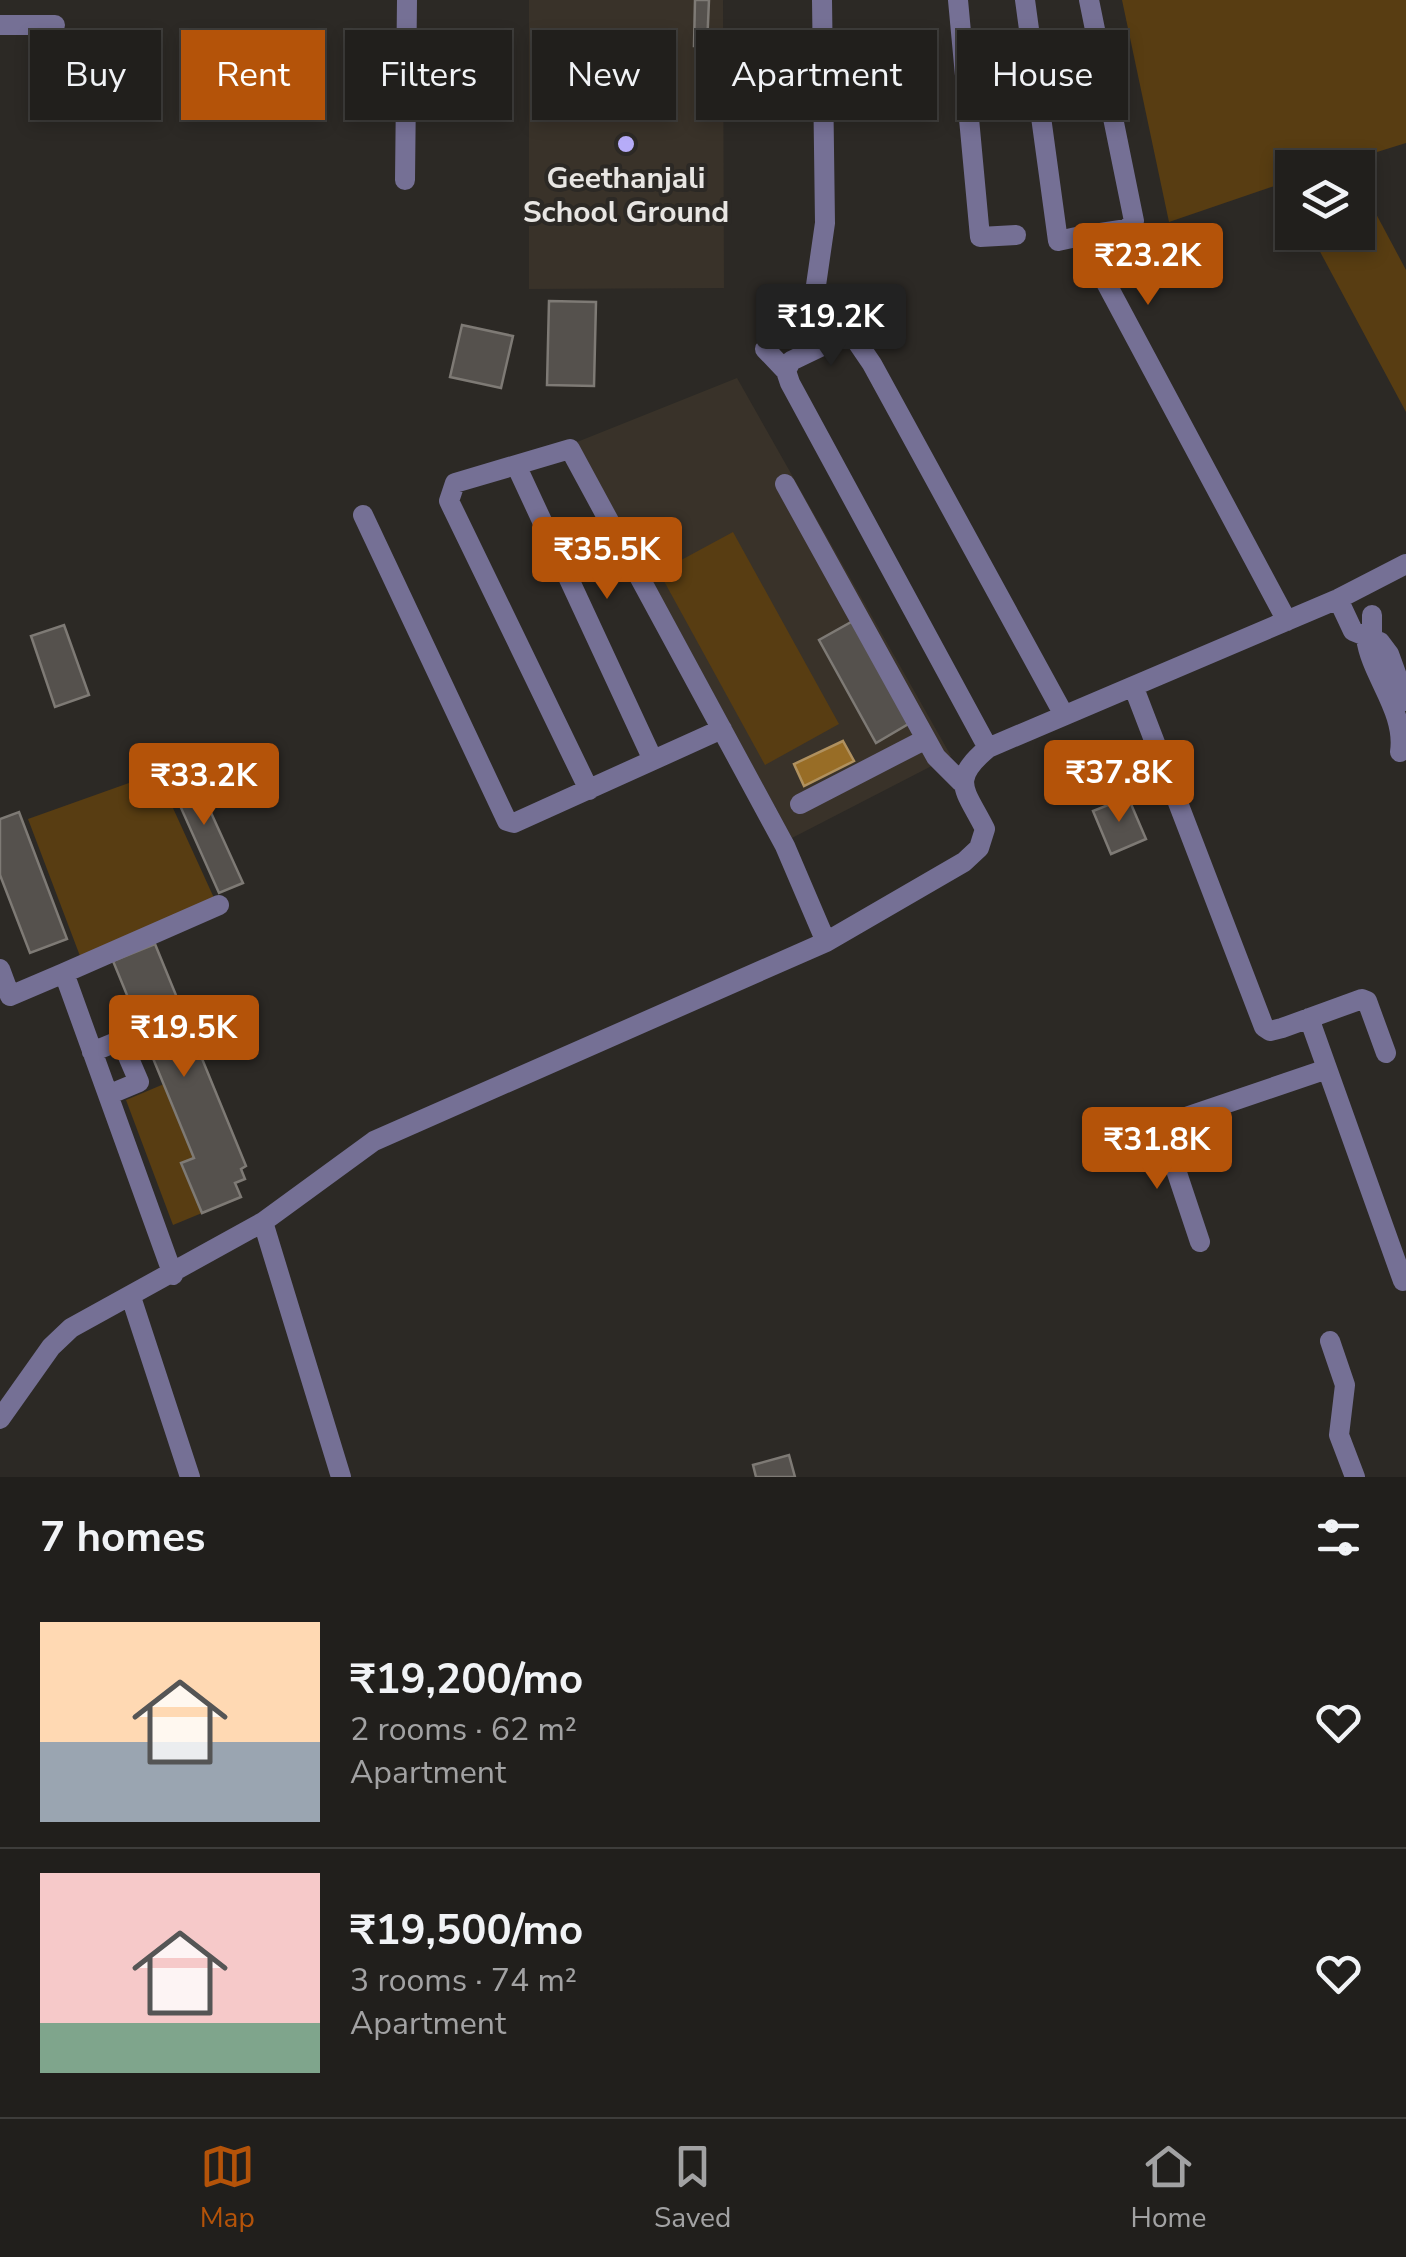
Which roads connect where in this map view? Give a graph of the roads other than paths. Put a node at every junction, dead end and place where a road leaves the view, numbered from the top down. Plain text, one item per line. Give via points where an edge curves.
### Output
1 (407, 0) edge
2 (822, 0) edge
3 (958, 0) edge
4 (1024, 0) edge
5 (1089, 0) edge
6 (0, 25) edge
7 (56, 25) dead end
8 (405, 180) dead end
9 (1016, 235) dead end
10 (1081, 236) junction
11 (786, 371) junction
12 (516, 465) junction
13 (784, 484) dead end
14 (363, 516) dead end
15 (1406, 564) edge
16 (1338, 599) junction
17 (1372, 615) dead end
18 (1287, 621) junction
19 (1369, 638) junction
20 (1134, 688) junction
21 (1406, 701) edge
22 (1064, 715) junction
23 (722, 729) junction
24 (926, 739) junction
25 (988, 748) junction
26 (1400, 752) dead end
27 (652, 760) junction
28 (961, 782) junction
29 (589, 790) junction
30 (800, 804) dead end
31 (219, 905) dead end
32 (826, 942) junction
33 (1, 974) edge
34 (64, 974) junction
35 (1309, 1018) junction
36 (92, 1052) junction
37 (1386, 1053) dead end
38 (1327, 1069) junction
39 (108, 1096) junction
40 (1161, 1126) junction
41 (1130, 1136) dead end
42 (263, 1222) junction
43 (1200, 1242) dead end
44 (173, 1274) junction
45 (1406, 1279) edge
46 (131, 1297) junction
47 (1330, 1341) dead end
48 (2, 1406) edge
49 (190, 1477) edge
50 (341, 1477) edge
51 (1355, 1477) edge

1 - 8 street
2 - 11 street via 826,223 813,306 765,349
3 - 9 street via 980,237
4 - 10 street via 1058,241
5 - 10 street via 1134,221 1126,229
6 - 7 street
10 - 18 street
11 - 22 street via 803,354 845,336 855,339
11 - 25 street
12 - 23 street via 570,449
12 - 27 street
12 - 29 street via 455,483 450,501
13 - 24 street
14 - 29 street via 507,821 514,824
15 - 16 street
16 - 18 street
16 - 19 street via 1353,631
17 - 19 street
18 - 20 street
19 - 21 street via 1389,654
19 - 26 street via 1368,655 1400,728
20 - 22 street
20 - 35 street via 1264,1027 1270,1031
22 - 25 street
23 - 27 street
23 - 32 street
24 - 28 street
24 - 30 street
25 - 28 street via 964,768
27 - 29 street
28 - 32 street via 985,829 979,848
31 - 34 street
32 - 42 street via 374,1142
33 - 34 street via 10,996
34 - 36 street
35 - 37 street via 1367,1001
35 - 38 street
36 - 39 street
36 - 39 street via 122,1040 140,1082
38 - 40 street
38 - 45 street
39 - 44 street
40 - 41 street
40 - 43 street
42 - 44 street
42 - 50 street
44 - 46 street
46 - 48 street via 71,1328
46 - 49 street
47 - 51 street via 1345,1385 1340,1434

